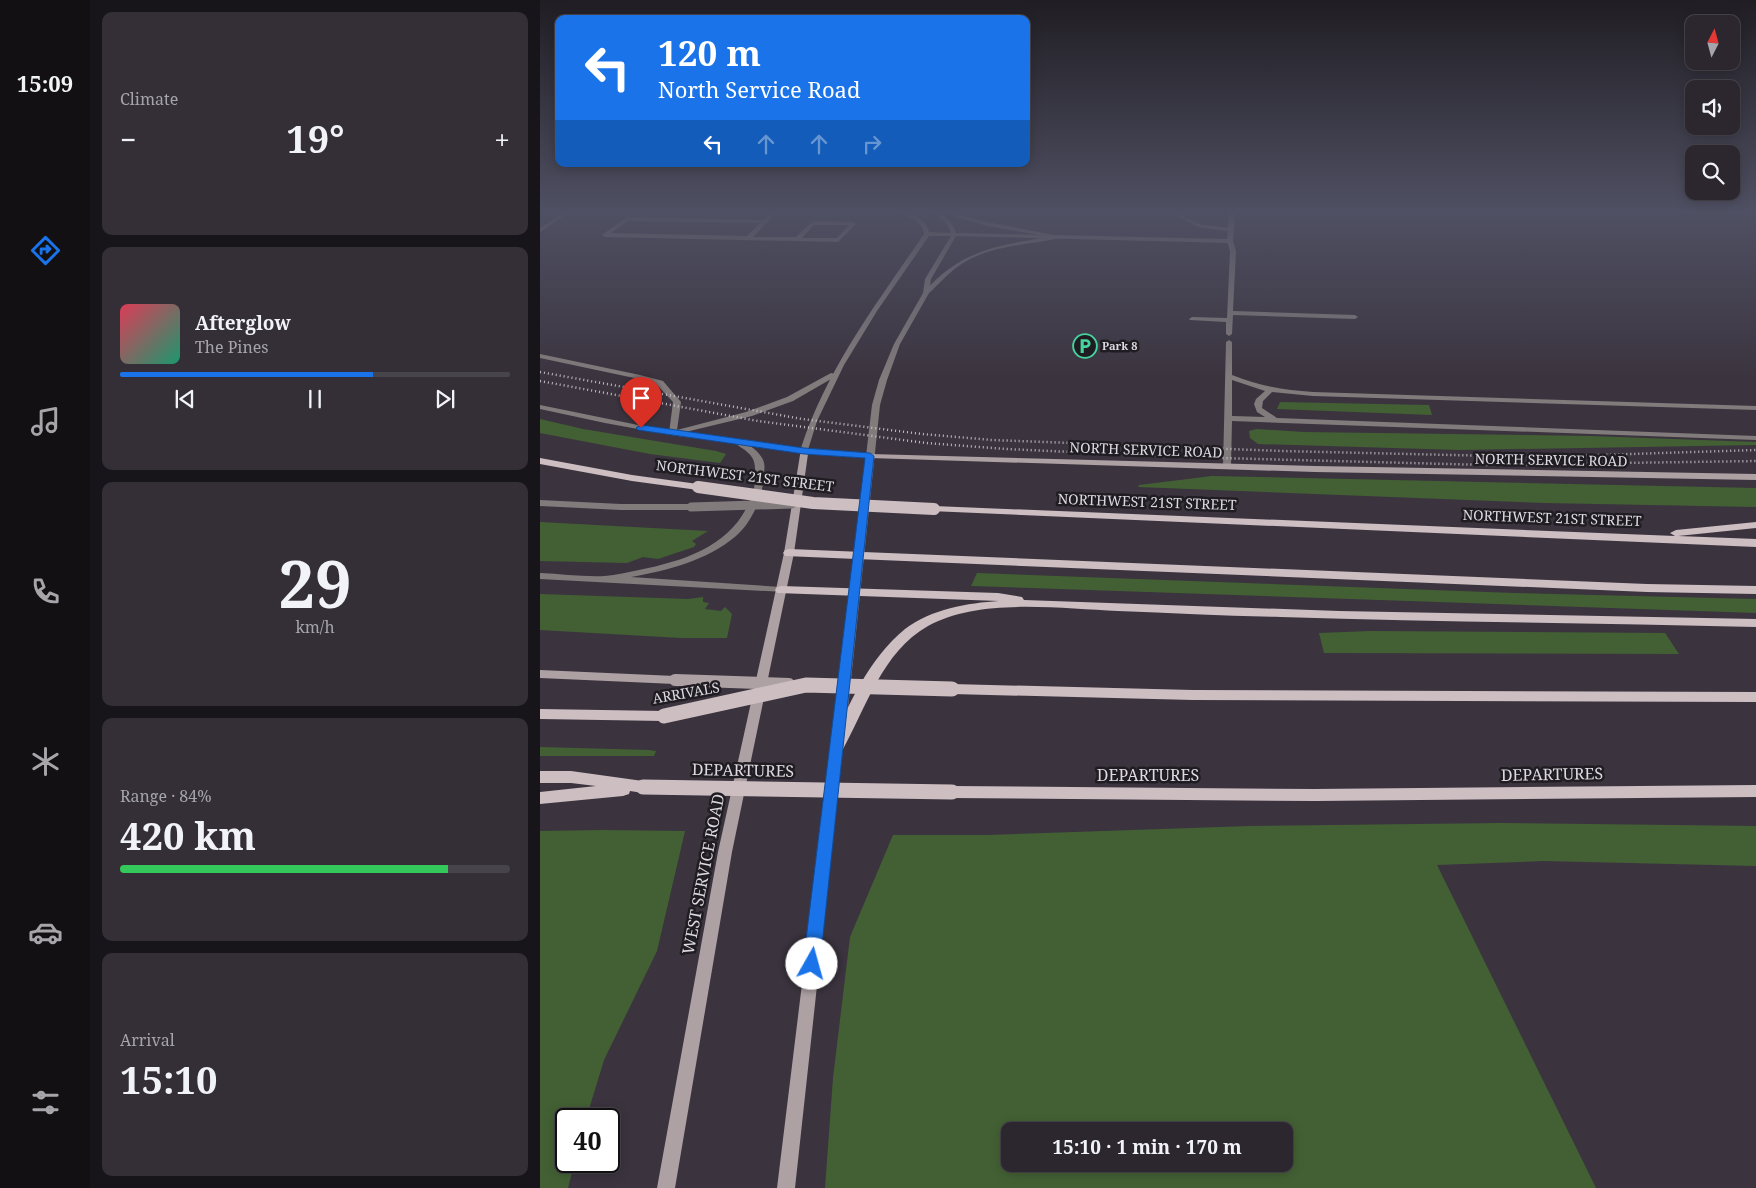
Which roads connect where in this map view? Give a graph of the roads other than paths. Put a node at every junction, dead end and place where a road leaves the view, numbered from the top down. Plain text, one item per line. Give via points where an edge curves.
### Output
1 (906, 266) edge
2 (935, 266) edge
3 (956, 266) edge
4 (1232, 266) edge
5 (926, 293) junction
6 (1230, 317) junction
7 (1356, 317) dead end
8 (1192, 319) dead end
9 (540, 356) edge
10 (834, 375) junction
11 (1228, 376) junction
12 (1269, 391) junction
13 (540, 407) edge
14 (1756, 408) edge
15 (1227, 418) junction
16 (1276, 420) junction
17 (673, 433) junction
18 (1756, 438) edge
19 (739, 442) junction
20 (804, 451) junction
21 (870, 456) junction
22 (540, 461) edge
23 (1227, 466) junction
24 (1756, 477) edge
25 (540, 503) edge
26 (813, 503) junction
27 (1756, 524) edge
28 (1638, 537) junction
29 (1756, 543) edge
30 (789, 553) junction
31 (859, 556) junction
32 (540, 576) edge
33 (609, 578) junction
34 (781, 590) junction
35 (1756, 590) edge
36 (855, 592) junction
37 (1045, 605) junction
38 (1756, 623) edge
39 (540, 674) edge
40 (806, 685) junction
41 (1756, 697) edge
42 (540, 714) edge
43 (837, 748) junction
44 (540, 777) edge
45 (643, 788) junction
46 (1756, 792) edge
47 (540, 798) edge
48 (666, 1188) edge
49 (786, 1188) edge

1 - 10 street
2 - 5 street via 928,279
3 - 5 street
4 - 6 street
5 - 21 street via 897,344 884,380 876,405
6 - 7 street
6 - 8 street
6 - 11 street
9 - 17 street via 660,383 677,402
10 - 17 street via 790,399 749,414
10 - 20 street via 816,412
11 - 12 street
11 - 15 street
12 - 14 street
12 - 16 street via 1259,398 1257,408
13 - 17 street, NORTH SERVICE ROAD via 592,420
15 - 16 street
15 - 23 street
16 - 18 street
17 - 19 street, NORTH SERVICE ROAD
19 - 20 street, NORTH SERVICE ROAD
19 - 33 street via 760,463 757,494 733,535 682,562
20 - 21 street, NORTH SERVICE ROAD
20 - 30 street, WEST SERVICE ROAD
21 - 23 street, NORTH SERVICE ROAD
21 - 31 street
22 - 26 main road, NORTHWEST 21ST STREET, bridge via 632,478
23 - 24 street, NORTH SERVICE ROAD
25 - 26 street, bridge via 691,507
26 - 28 main road, NORTHWEST 21ST STREET, bridge
27 - 28 main road
28 - 29 main road, NORTHWEST 21ST STREET
30 - 31 main road
30 - 34 street, WEST SERVICE ROAD
31 - 35 main road via 1637,588
31 - 36 street
32 - 33 street
33 - 34 street
34 - 36 main road
34 - 48 street, WEST SERVICE ROAD via 725,852
36 - 37 main road via 998,597
36 - 43 street
37 - 38 main road
37 - 43 main road via 971,608 922,623 894,649 882,666 861,697
39 - 40 street, bridge
40 - 41 main road, bridge via 1193,695
40 - 42 main road, ARRIVALS, bridge via 664,716
43 - 49 street
44 - 45 main road, DEPARTURES via 571,777
45 - 46 main road, DEPARTURES, bridge via 1325,795
45 - 47 main road

